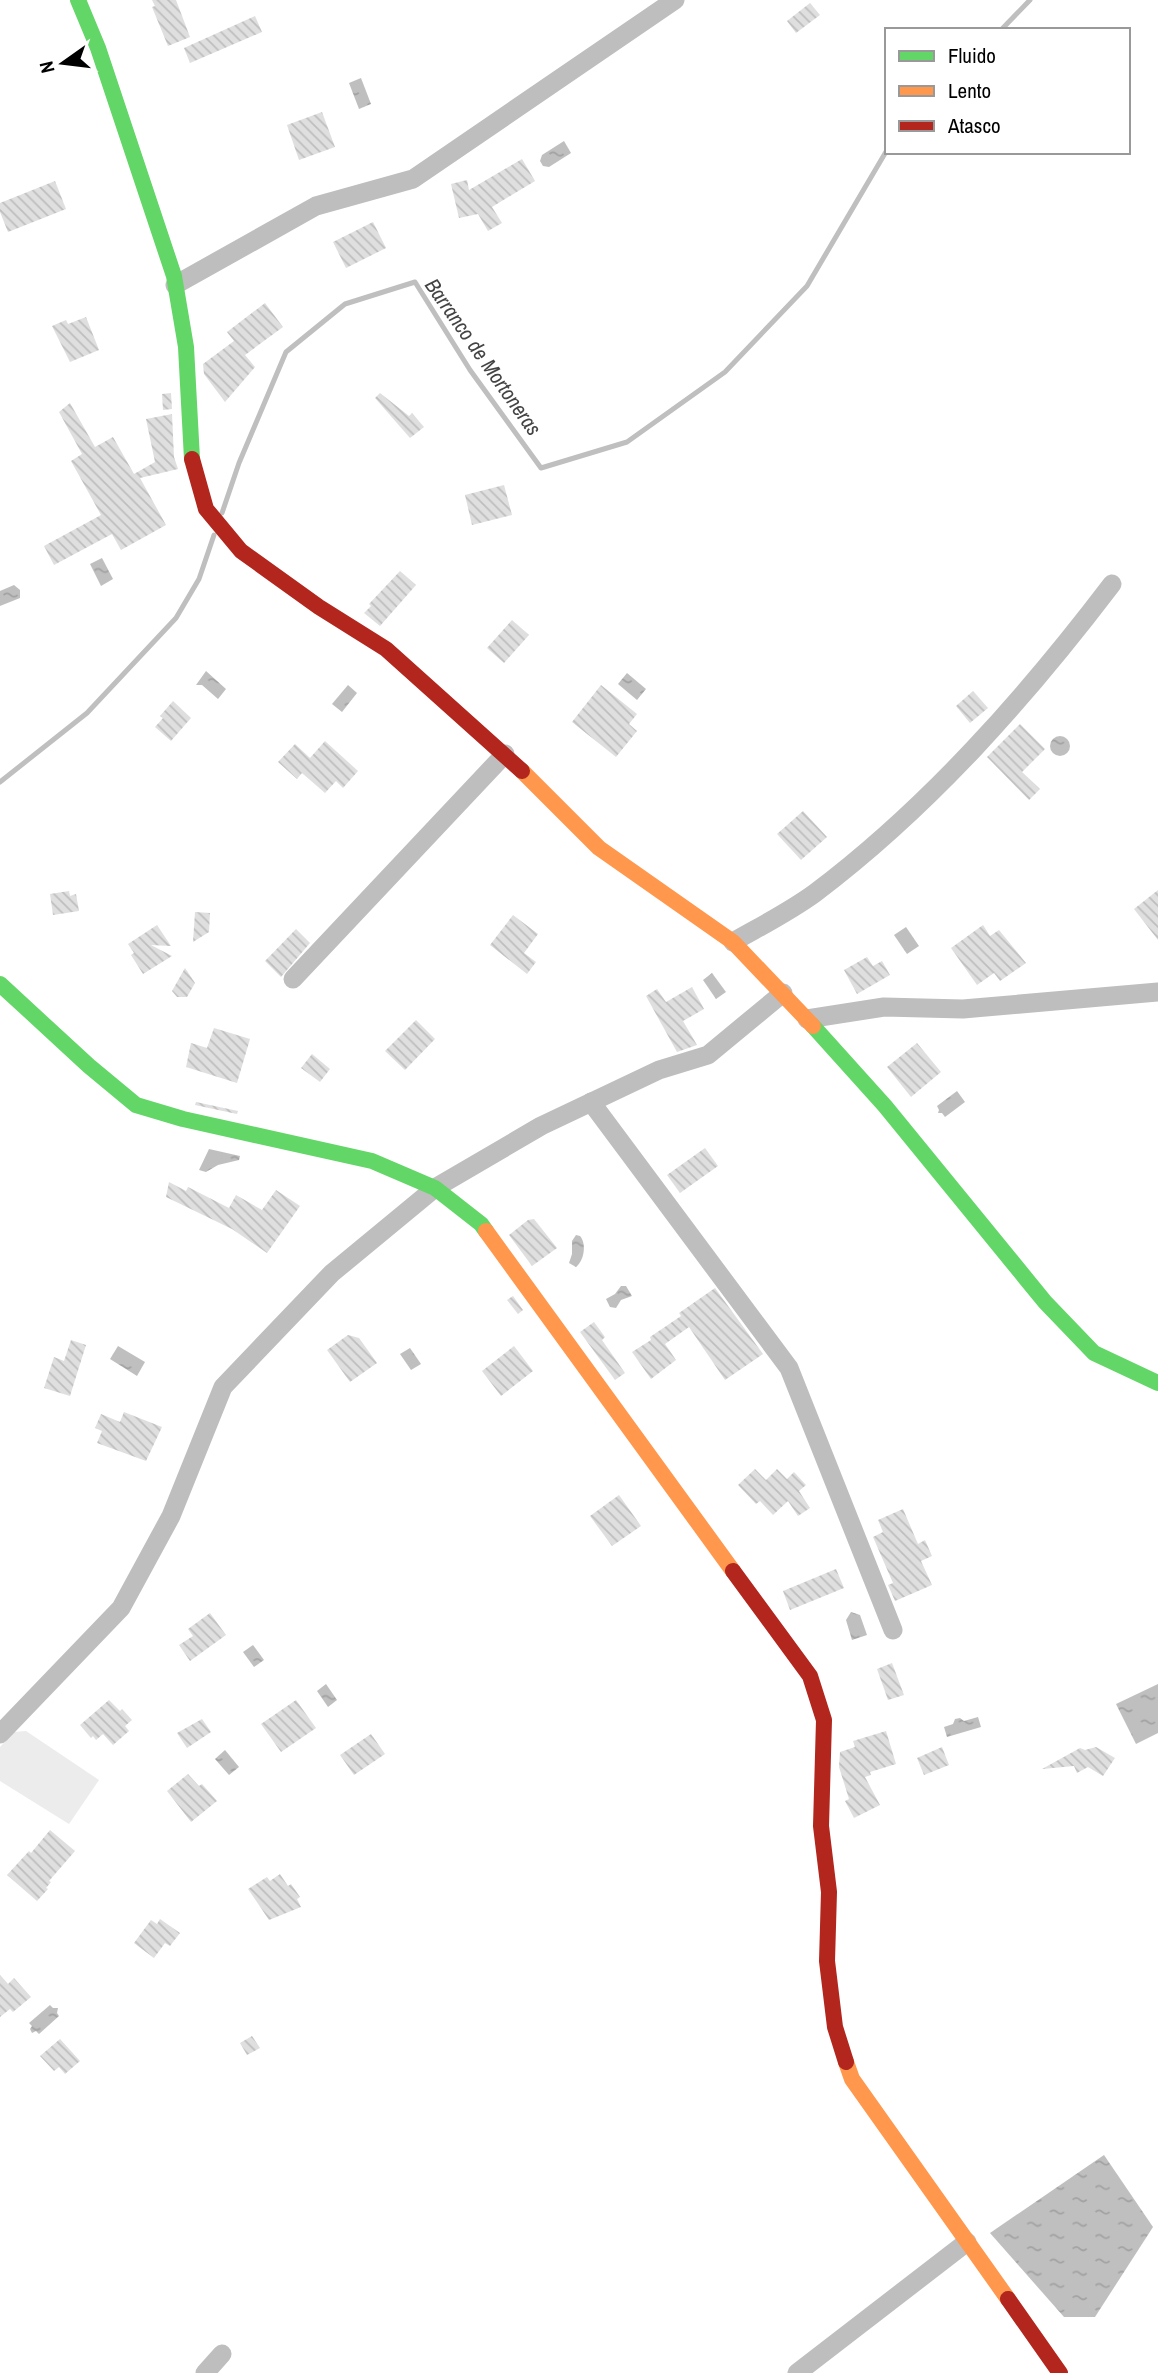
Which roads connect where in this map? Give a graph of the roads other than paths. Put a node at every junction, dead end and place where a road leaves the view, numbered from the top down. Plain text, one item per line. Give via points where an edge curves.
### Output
1 (78, 0) edge
2 (675, 0) edge
3 (175, 285) junction
4 (1112, 584) dead end
5 (505, 754) junction
6 (733, 942) junction
7 (293, 979) dead end
8 (0, 984) edge
9 (1158, 992) edge
10 (783, 993) junction
11 (807, 1019) junction
12 (591, 1102) junction
13 (435, 1188) junction
14 (1158, 1382) edge
15 (893, 1630) dead end
16 (0, 1734) edge
17 (967, 2242) junction
18 (222, 2354) dead end
19 (205, 2373) edge
20 (797, 2373) edge
21 (1060, 2373) edge

1 - 3 street via 99,48
2 - 3 street via 413,179 316,206
3 - 5 street via 186,347 191,456 205,509 241,551 386,649
4 - 6 street via 1040,676 943,781 814,894
5 - 6 street via 599,848
5 - 7 street
6 - 10 street
8 - 13 street via 136,1105 372,1161
9 - 11 street via 963,1009 884,1007
10 - 11 street
10 - 12 street via 708,1055 659,1070
11 - 14 street via 885,1106 1045,1302 1094,1353
12 - 13 street
12 - 15 street via 789,1368
13 - 16 street via 332,1273 223,1387 171,1516 121,1608
13 - 17 street via 489,1234 810,1676 824,1720 821,1826 835,2027 852,2079
17 - 20 street
17 - 21 street
18 - 19 street

